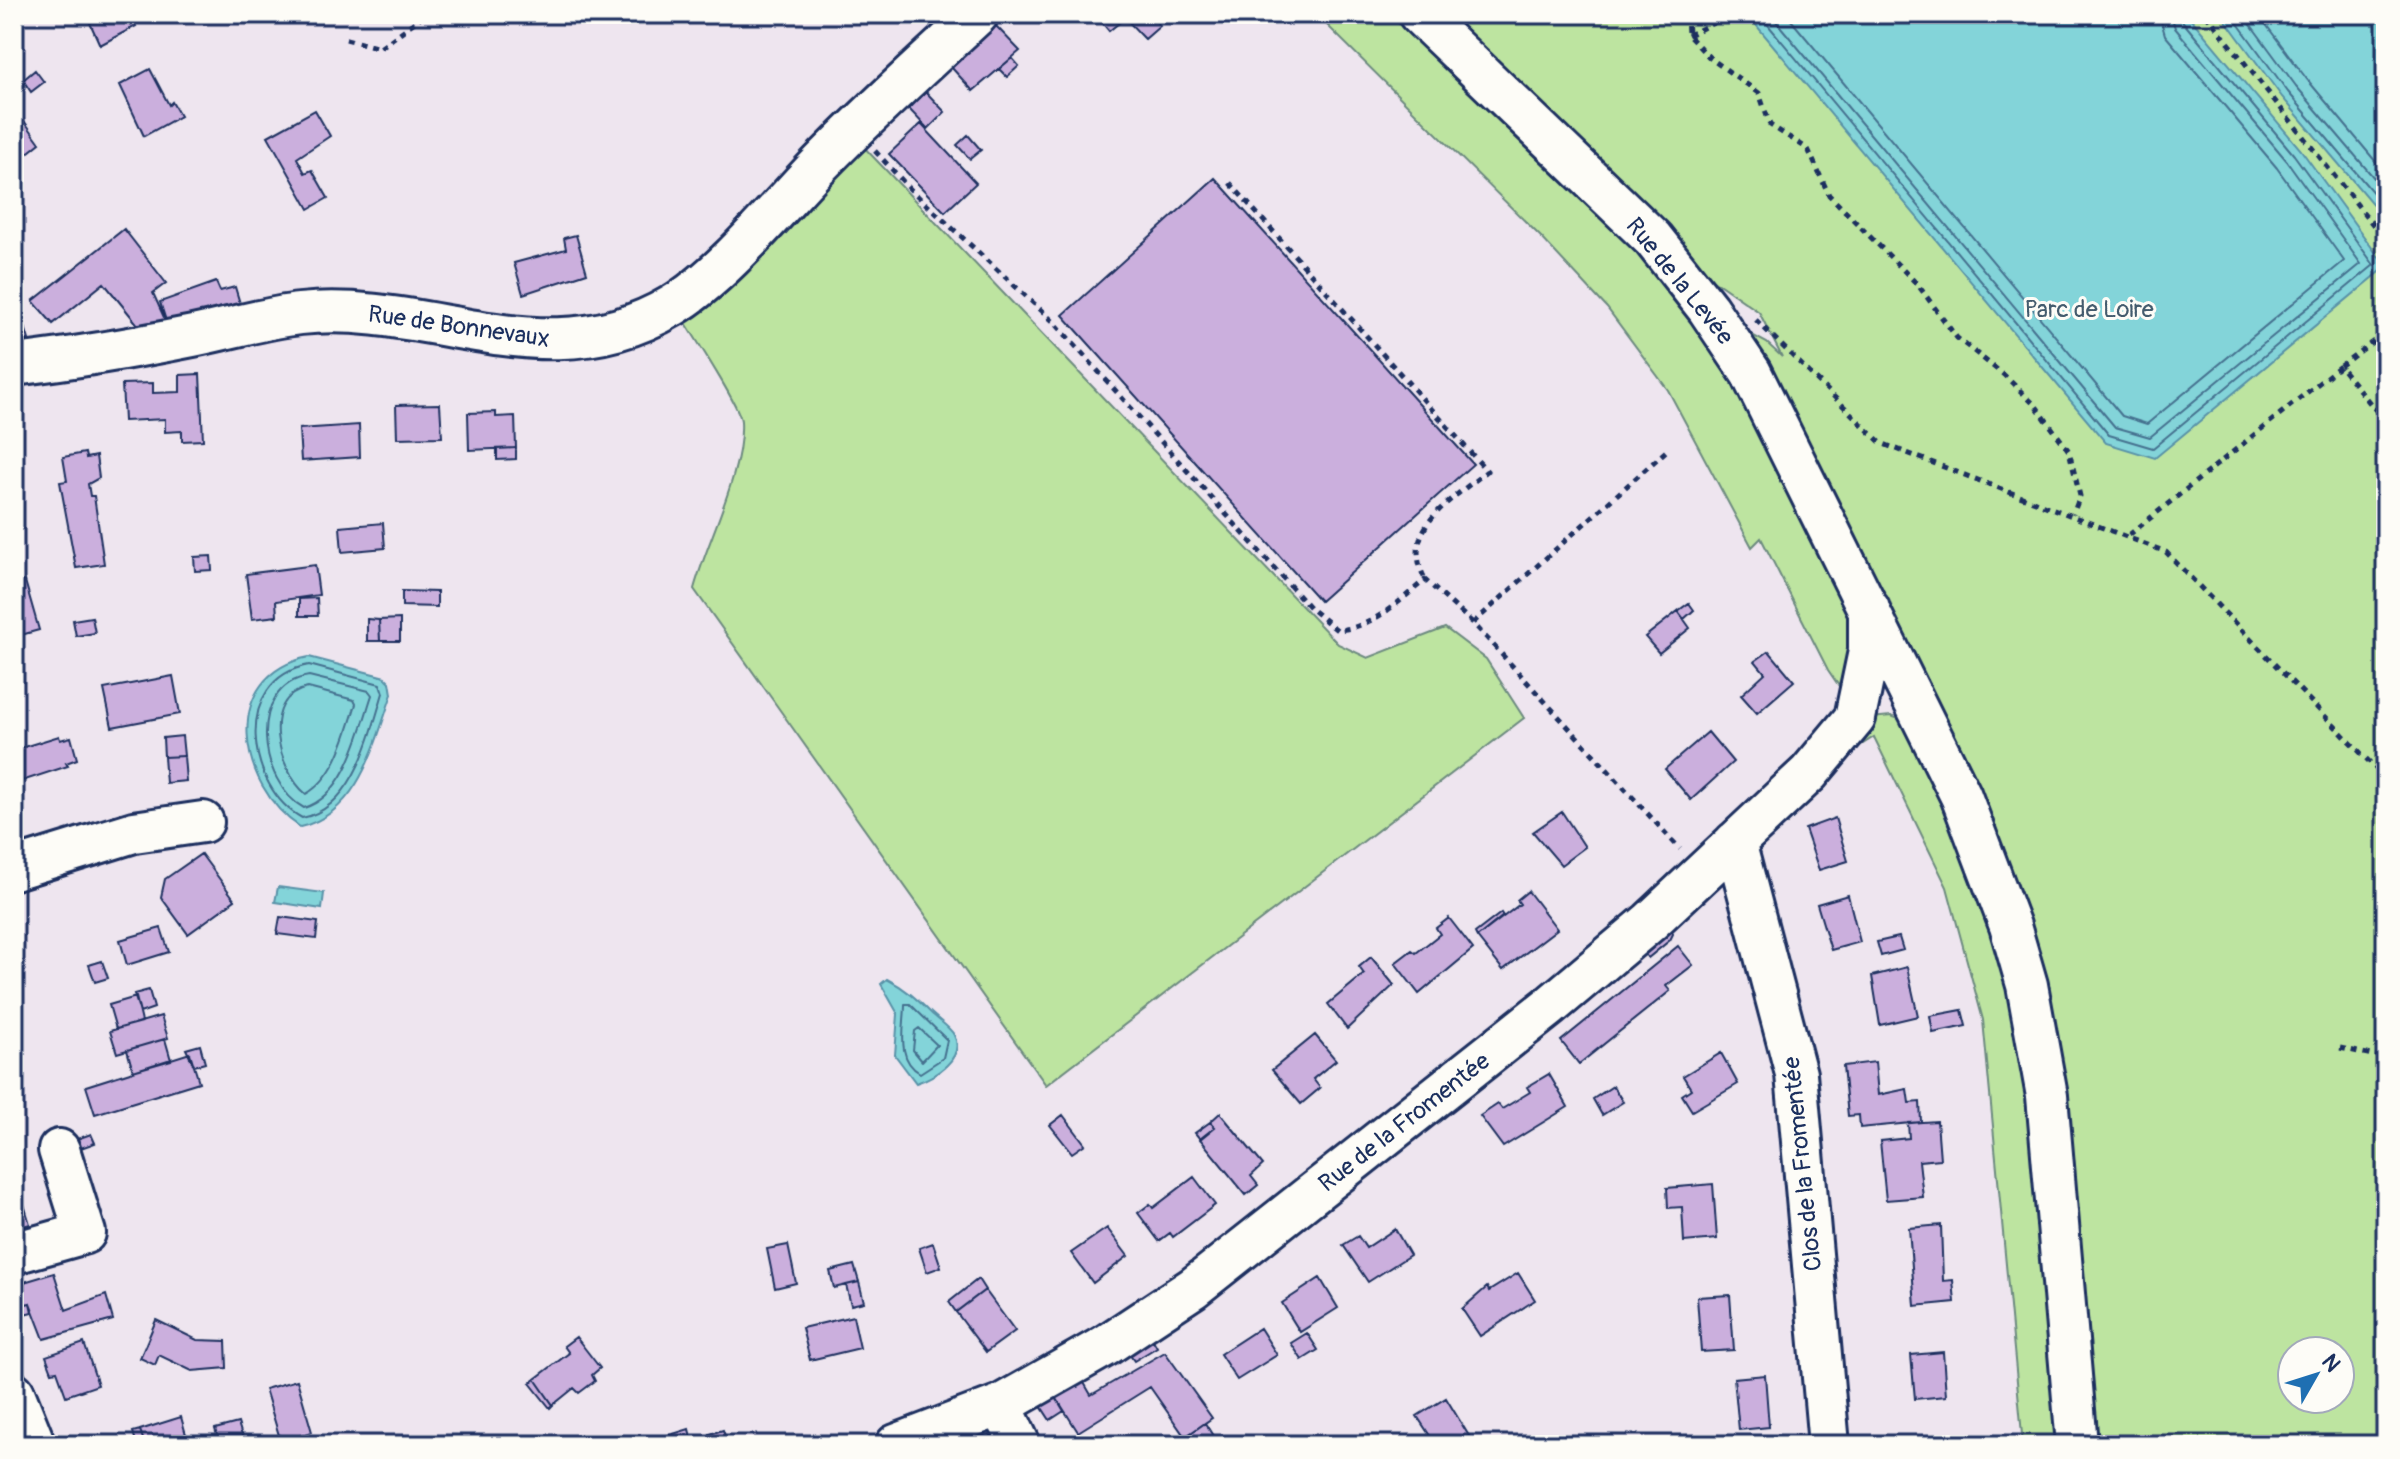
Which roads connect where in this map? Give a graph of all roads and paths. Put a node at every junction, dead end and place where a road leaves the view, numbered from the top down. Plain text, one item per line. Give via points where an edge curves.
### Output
1 (425, 14) edge
2 (978, 14) edge
3 (1419, 14) edge
4 (1687, 14) edge
5 (1720, 14) edge
6 (2206, 14) edge
7 (1688, 35) junction
8 (346, 39) dead end
9 (854, 128) junction
10 (1230, 183) dead end
11 (2386, 241) edge
12 (1708, 309) junction
13 (2386, 332) edge
14 (14, 365) edge
15 (2340, 366) junction
16 (2386, 423) edge
17 (1666, 451) dead end
18 (2073, 514) junction
19 (2129, 535) junction
20 (1425, 580) junction
21 (1868, 603) junction
22 (1473, 623) junction
23 (1855, 718) junction
24 (1925, 721) junction
25 (2386, 779) edge
26 (203, 822) dead end
27 (1735, 842) junction
28 (14, 869) edge
29 (1702, 873) junction
30 (2340, 1048) dead end
31 (2386, 1058) edge
32 (59, 1150) dead end
33 (14, 1253) edge
34 (14, 1393) edge
35 (1001, 1405) junction
36 (35, 1445) edge
37 (896, 1445) edge
38 (1020, 1445) edge
39 (1829, 1445) edge
40 (2077, 1445) edge

1 - 8 path via 380,48
2 - 9 street, Rue de Bonnevaux
3 - 12 street, Rue de la Levée via 1653,239
4 - 7 path
5 - 7 path via 1722,19
6 - 11 path
7 - 18 path via 1759,93 1770,125 1808,149 1829,195 1918,285 1957,338 2036,406 2069,451 2080,496
9 - 14 street, Rue de Bonnevaux via 727,260 673,306 619,329 561,341 502,337 368,311 299,314 95,355
9 - 20 path via 911,190 1055,323 1310,608 1337,630 1356,629
10 - 20 path via 1487,471 1425,522 1416,546
12 - 18 path via 1759,321 1881,443
12 - 21 street, Rue de la Levée via 1751,373
13 - 15 path
15 - 16 path
15 - 19 path
17 - 22 path
18 - 19 path
19 - 25 path via 2166,552
20 - 22 path
21 - 23 street, Rue de la Fromentée via 1869,651
21 - 24 street, Rue de la Levée
22 - 29 path
23 - 24 street via 1877,710
23 - 27 street, Rue de la Fromentée via 1809,773
24 - 40 street, Rue de la Levée via 1992,874 2027,985 2047,1096
26 - 28 street via 134,832
27 - 29 street, Rue de la Fromentée
27 - 39 street, Clos de la Fromentée via 1796,1074
29 - 35 street, Rue de la Fromentée via 1550,1006 1193,1288
30 - 31 path
32 - 33 street via 85,1233
34 - 36 street
35 - 37 street, Rue de la Fromentée
35 - 38 street

